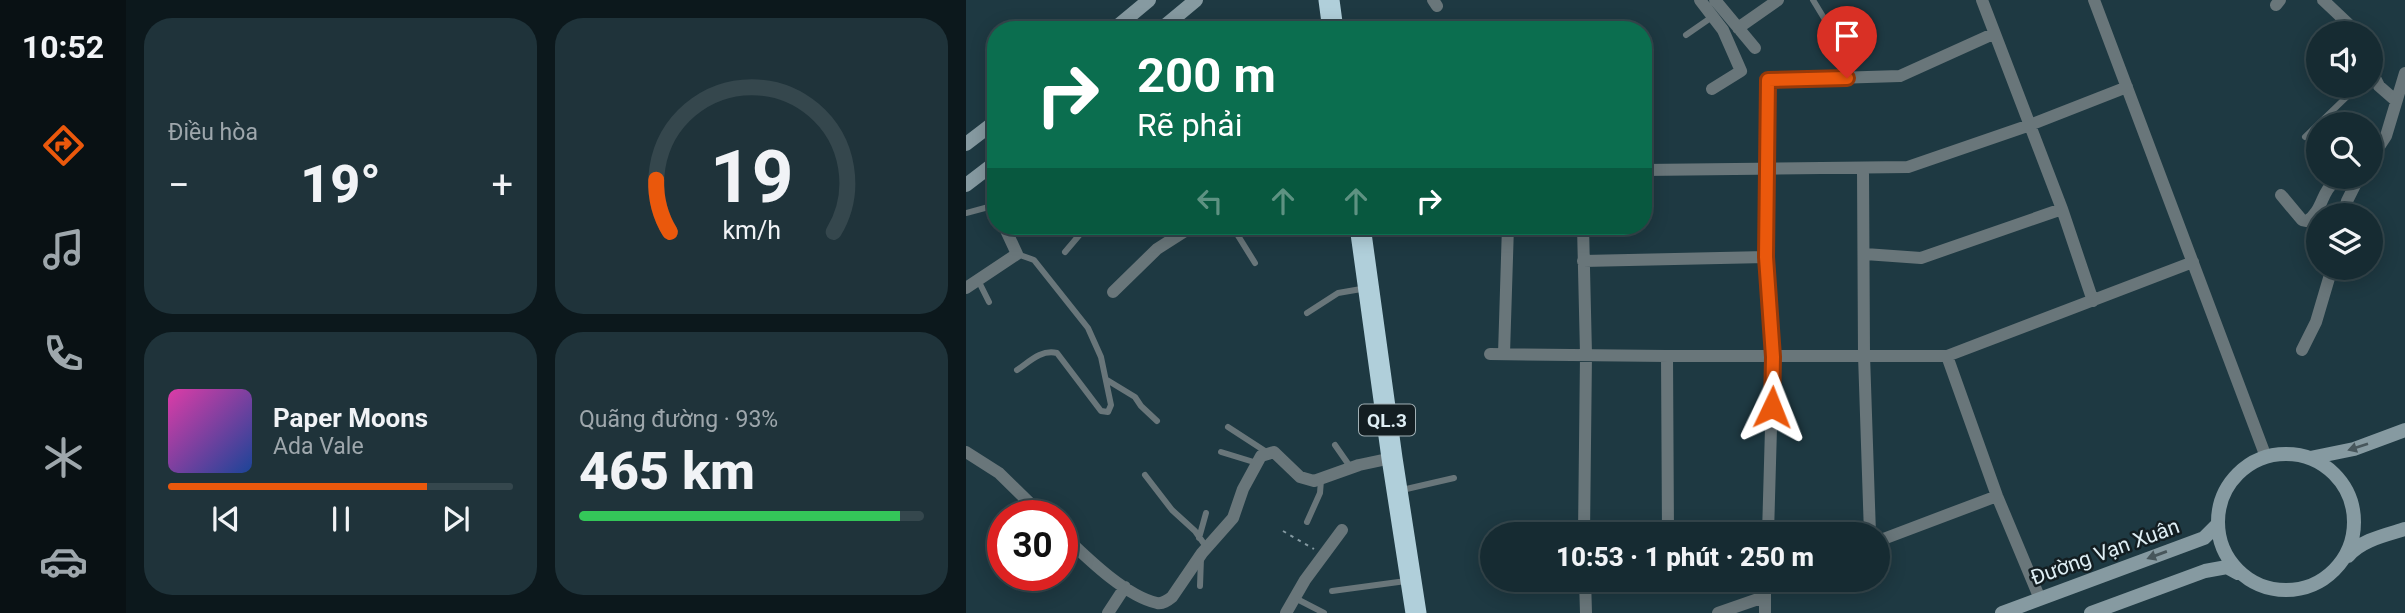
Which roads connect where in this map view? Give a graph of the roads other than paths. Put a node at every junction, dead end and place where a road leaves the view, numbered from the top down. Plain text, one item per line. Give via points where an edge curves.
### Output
1 (1149, 0) edge
2 (1196, 0) edge
3 (1329, 0) edge
4 (1700, 0) edge
5 (1715, 0) edge
6 (1778, 0) edge
7 (1814, 0) edge
8 (1982, 0) edge
9 (2094, 0) edge
10 (2331, 2) edge
11 (1713, 16) junction
12 (1124, 21) edge
13 (1171, 21) edge
14 (1332, 21) edge
15 (2348, 21) edge
16 (1738, 28) junction
17 (1830, 28) dead end
18 (1993, 34) junction
19 (1686, 35) dead end
20 (1755, 48) dead end
21 (2405, 73) edge
22 (2126, 87) junction
23 (1712, 89) dead end
24 (2383, 90) edge
25 (2346, 98) edge
26 (2395, 100) junction
27 (2030, 125) junction
28 (987, 128) edge
29 (2305, 137) dead end
30 (2383, 141) edge
31 (966, 145) edge
32 (1768, 167) junction
33 (987, 169) edge
34 (1863, 169) junction
35 (1652, 170) edge
36 (966, 185) edge
37 (2327, 189) edge
38 (2281, 195) dead end
39 (987, 207) edge
40 (2062, 209) junction
41 (966, 213) edge
42 (1008, 235) edge
43 (1079, 235) edge
44 (1179, 235) edge
45 (1238, 235) edge
46 (1361, 235) edge
47 (1508, 235) edge
48 (1583, 235) edge
49 (1065, 251) dead end
50 (1017, 254) junction
51 (1865, 254) junction
52 (1766, 257) junction
53 (1583, 261) junction
54 (2193, 262) junction
55 (1255, 263) dead end
56 (978, 280) junction
57 (2328, 280) edge
58 (966, 288) edge
59 (1368, 288) junction
60 (1112, 292) dead end
61 (2093, 301) junction
62 (989, 302) dead end
63 (1307, 313) dead end
64 (2302, 350) dead end
65 (1490, 354) dead end
66 (1504, 354) junction
67 (1586, 354) junction
68 (1864, 355) junction
69 (1667, 356) junction
70 (1947, 356) junction
71 (1773, 357) junction
72 (1017, 370) dead end
73 (1107, 380) junction
74 (1157, 421) dead end
75 (1228, 428) dead end
76 (2405, 430) edge
77 (1335, 445) dead end
78 (966, 452) edge
79 (1221, 452) dead end
80 (1268, 453) junction
81 (2266, 457) junction
82 (1392, 458) junction
83 (2310, 458) junction
84 (1256, 463) junction
85 (1351, 468) junction
86 (1145, 475) dead end
87 (1454, 478) dead end
88 (1321, 480) junction
89 (1397, 491) junction
90 (1997, 496) junction
91 (1024, 498) edge
92 (1206, 513) dead end
93 (1307, 522) dead end
94 (1584, 522) edge
95 (1668, 522) edge
96 (1768, 522) edge
97 (1870, 522) edge
98 (2217, 525) junction
99 (2405, 529) edge
100 (1342, 530) dead end
101 (1890, 536) edge
102 (1203, 546) junction
103 (1078, 550) edge
104 (2340, 565) junction
105 (2244, 577) junction
106 (1411, 580) junction
107 (1200, 586) dead end
108 (1125, 587) junction
109 (1332, 591) dead end
110 (1585, 592) edge
111 (1764, 592) edge
112 (1764, 597) junction
113 (1295, 598) junction
114 (2040, 599) junction
115 (1108, 613) edge
116 (1286, 613) edge
117 (1324, 613) edge
118 (1416, 613) edge
119 (1586, 613) edge
120 (1718, 613) edge
121 (1765, 613) edge
122 (2002, 613) edge
123 (2091, 613) edge

1 - 12 street
2 - 13 street
3 - 14 highway
4 - 11 street
5 - 16 street
6 - 16 street
7 - 17 lane
8 - 18 street
9 - 22 street
10 - 15 street
11 - 19 lane
11 - 23 street via 1741,71
16 - 20 street
18 - 27 street
18 - 32 street via 1900,76 1768,80
21 - 26 street
22 - 27 street
22 - 54 street
24 - 26 street
25 - 29 lane
26 - 30 street
27 - 34 street via 1908,167
27 - 40 street
28 - 31 street
32 - 34 street
32 - 35 street
32 - 52 street
33 - 36 street
34 - 51 street
37 - 38 street via 2307,221
39 - 41 lane
40 - 51 street via 1921,258
40 - 61 street
42 - 50 street
43 - 49 lane
44 - 60 street via 1157,249
45 - 55 lane
46 - 59 highway, QL.3
47 - 66 street
48 - 53 street
50 - 56 street
50 - 73 lane via 1034,260 1088,328
51 - 68 street
52 - 53 street
52 - 71 street
53 - 67 street
54 - 61 street
54 - 81 street
56 - 58 street
56 - 62 lane
57 - 64 street
59 - 63 lane via 1338,293
59 - 82 highway, QL.3
61 - 70 street
65 - 66 street
66 - 67 street
67 - 69 street
67 - 94 street
68 - 70 street
68 - 71 street
68 - 97 street
69 - 71 street
69 - 95 street
70 - 90 street
71 - 96 street
72 - 73 lane via 1042,353 1056,354 1101,411 1108,412
73 - 74 lane via 1135,397
75 - 80 lane
76 -> 83 street via 2354,449
77 - 85 lane
78 - 91 street via 999,473
79 - 84 lane
80 - 84 street
80 - 88 street via 1279,455 1300,477
81 - 83 street
81 - 98 street via 2246,467 2230,483 2220,503
82 - 85 street
82 - 89 highway, QL.3
83 - 104 street via 2343,484 2352,504 2355,525
84 - 102 street via 1233,519
85 - 88 street
86 - 102 lane
87 - 89 lane
88 - 93 lane
89 - 106 highway, QL.3
90 - 101 street
90 - 114 street
92 - 102 lane
98 - 105 street via 2221,545
98 -> 114 street, Đường Vạn Xuân via 2204,538
99 - 104 street via 2353,550
100 - 113 street
102 - 107 lane
102 - 108 street via 1164,603
103 - 108 street
104 - 105 street via 2305,588 2284,591
105 - 123 street via 2227,567 2205,571
106 - 109 lane
106 - 118 highway, QL.3
108 - 115 street
110 - 119 street
111 - 112 street
112 - 120 street
112 - 121 street
113 - 116 street
113 - 117 lane
114 - 122 street, Đường Vạn Xuân

